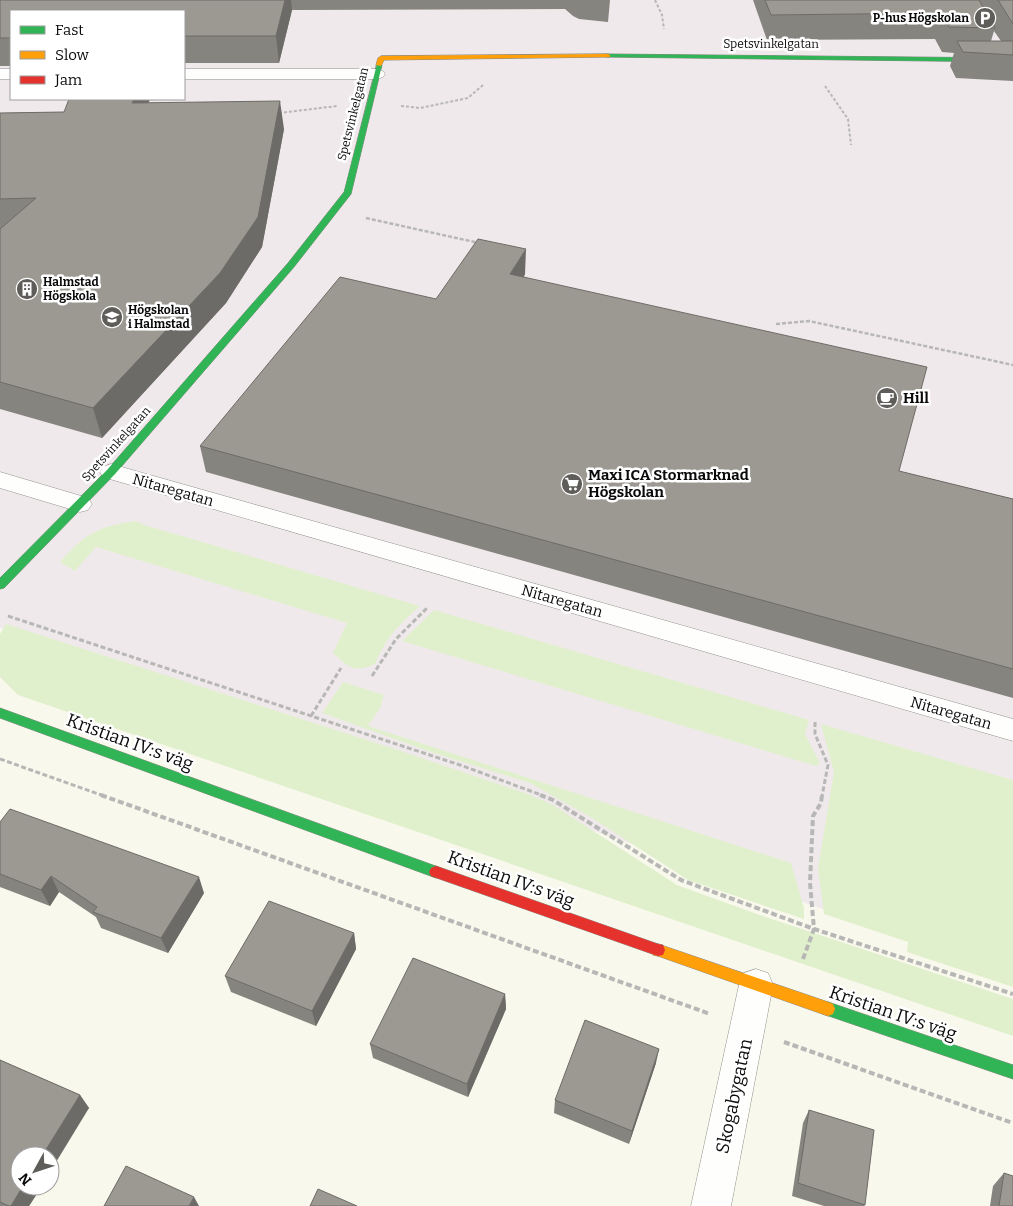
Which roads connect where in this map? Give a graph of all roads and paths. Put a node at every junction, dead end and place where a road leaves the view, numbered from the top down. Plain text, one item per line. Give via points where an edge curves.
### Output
1 (993, 45) edge
2 (836, 58) junction
3 (1007, 60) edge
4 (185, 74) edge
5 (377, 74) junction
6 (486, 80) dead end
7 (370, 103) junction
8 (278, 113) edge
9 (851, 146) dead end
10 (333, 210) junction
11 (488, 245) edge
12 (776, 324) dead end
13 (1013, 365) edge
14 (111, 472) junction
15 (0, 480) edge
16 (80, 504) junction
17 (0, 585) edge
18 (427, 608) dead end
19 (0, 614) edge
20 (341, 668) dead end
21 (372, 676) dead end
22 (0, 713) edge
23 (311, 716) junction
24 (815, 722) dead end
25 (1013, 730) edge
26 (0, 760) edge
27 (814, 929) junction
28 (756, 985) junction
29 (1013, 994) edge
30 (748, 1030) junction
31 (1013, 1072) edge
32 (1013, 1123) edge
33 (711, 1206) edge

1 - 3 lane
2 - 3 street, Spetsvinkelgatan
2 - 5 street, Spetsvinkelgatan via 381,58
2 - 9 path via 828,68 809,78 823,84 848,119
4 - 5 lane
5 - 7 street, Spetsvinkelgatan
6 - 7 path via 468,98 420,108
7 - 8 path
7 - 10 street, Spetsvinkelgatan via 348,192
10 - 11 path
10 - 14 street, Spetsvinkelgatan via 291,265
12 - 13 path via 809,321
14 - 16 street, Spetsvinkelgatan
14 - 25 lane, Nitaregatan
15 - 16 lane
16 - 17 street, Spetsvinkelgatan
18 - 21 path via 390,644
19 - 23 path
20 - 23 path
22 - 28 street, Kristian IV:s väg
23 - 27 path via 463,766 553,800 681,880
24 - 27 path via 815,734 828,765 821,803 814,816 811,842
26 - 30 path via 678,1001
27 - 28 path via 801,964
27 - 29 path
28 - 30 street, Skogabygatan
28 - 31 street, Kristian IV:s väg
30 - 32 path
30 - 33 street, Skogabygatan

